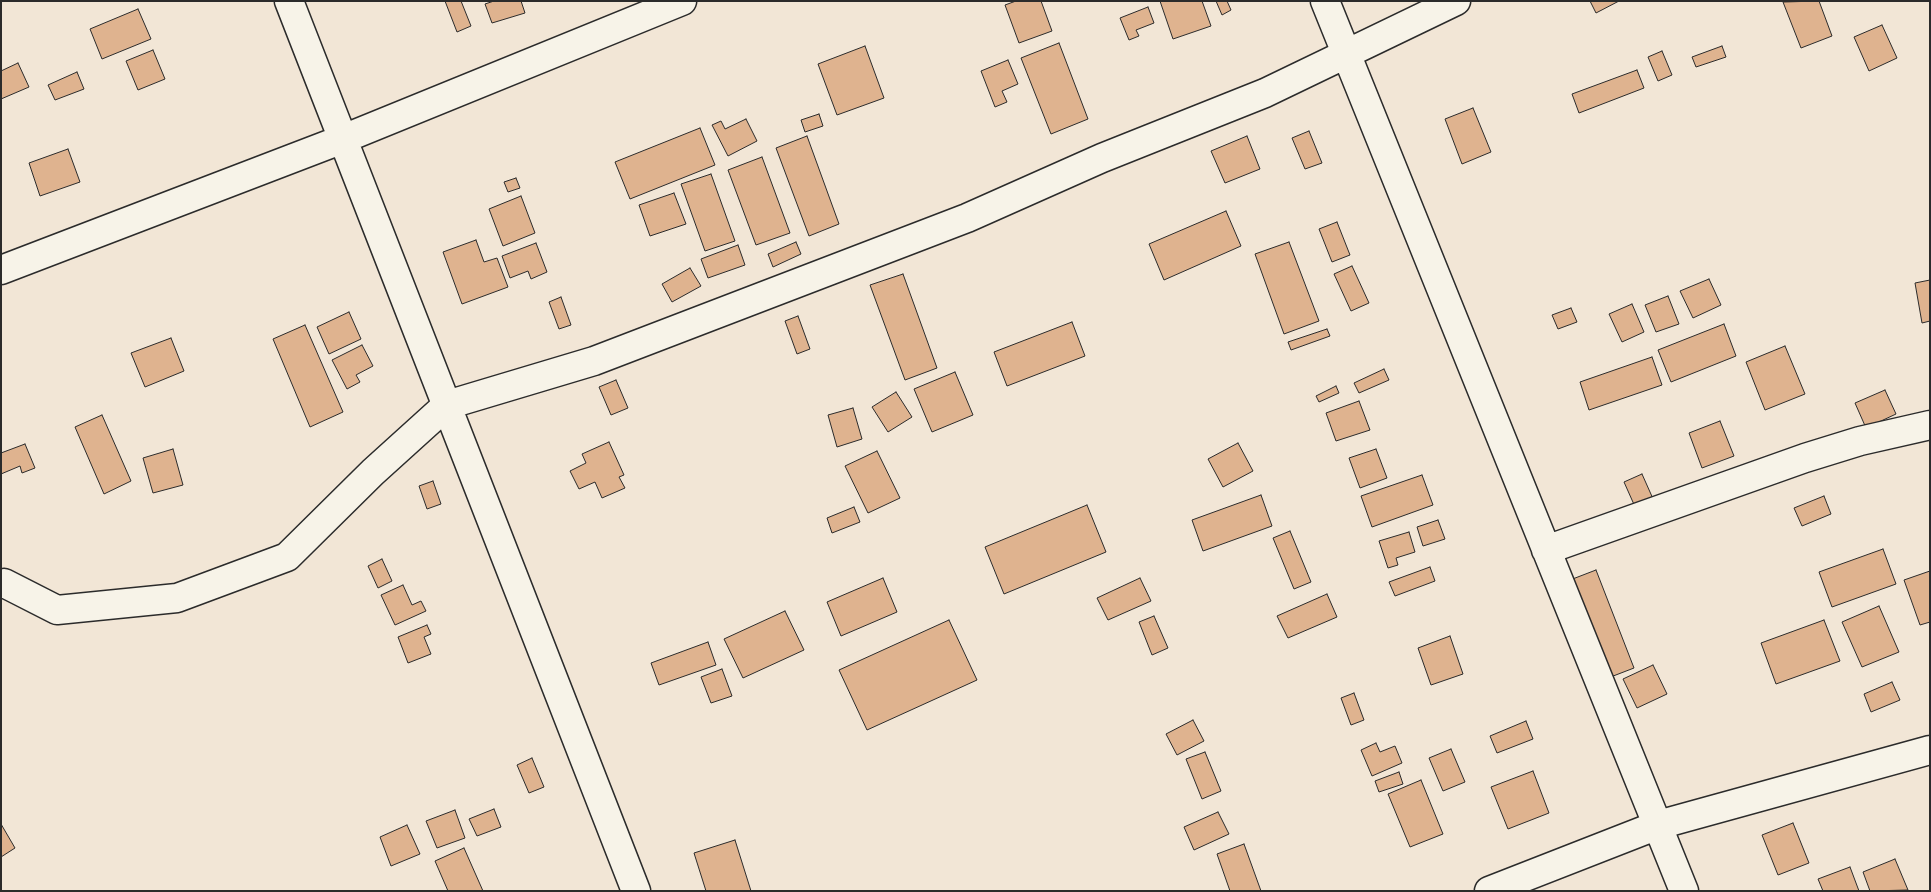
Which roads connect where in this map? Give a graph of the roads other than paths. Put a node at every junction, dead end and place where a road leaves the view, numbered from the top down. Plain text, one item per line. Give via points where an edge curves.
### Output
1 (289, 1) edge
2 (682, 1) edge
3 (1325, 1) edge
4 (1456, 1) edge
5 (1346, 54) junction
6 (343, 139) junction
7 (1, 270) edge
8 (447, 405) junction
9 (1930, 425) edge
10 (1546, 550) junction
11 (1, 584) edge
12 (1930, 750) edge
13 (1658, 825) junction
14 (636, 891) edge
15 (1489, 891) edge
16 (1684, 891) edge

1 - 6 street
2 - 6 street
3 - 5 street
4 - 5 street
5 - 8 street via 1265,94 1102,158 967,218 594,361
5 - 10 street
6 - 7 street
6 - 8 street
8 - 11 street via 286,557 178,598 57,610
8 - 14 street
9 - 10 street via 1814,455
10 - 13 street
12 - 13 street
13 - 15 street
13 - 16 street

